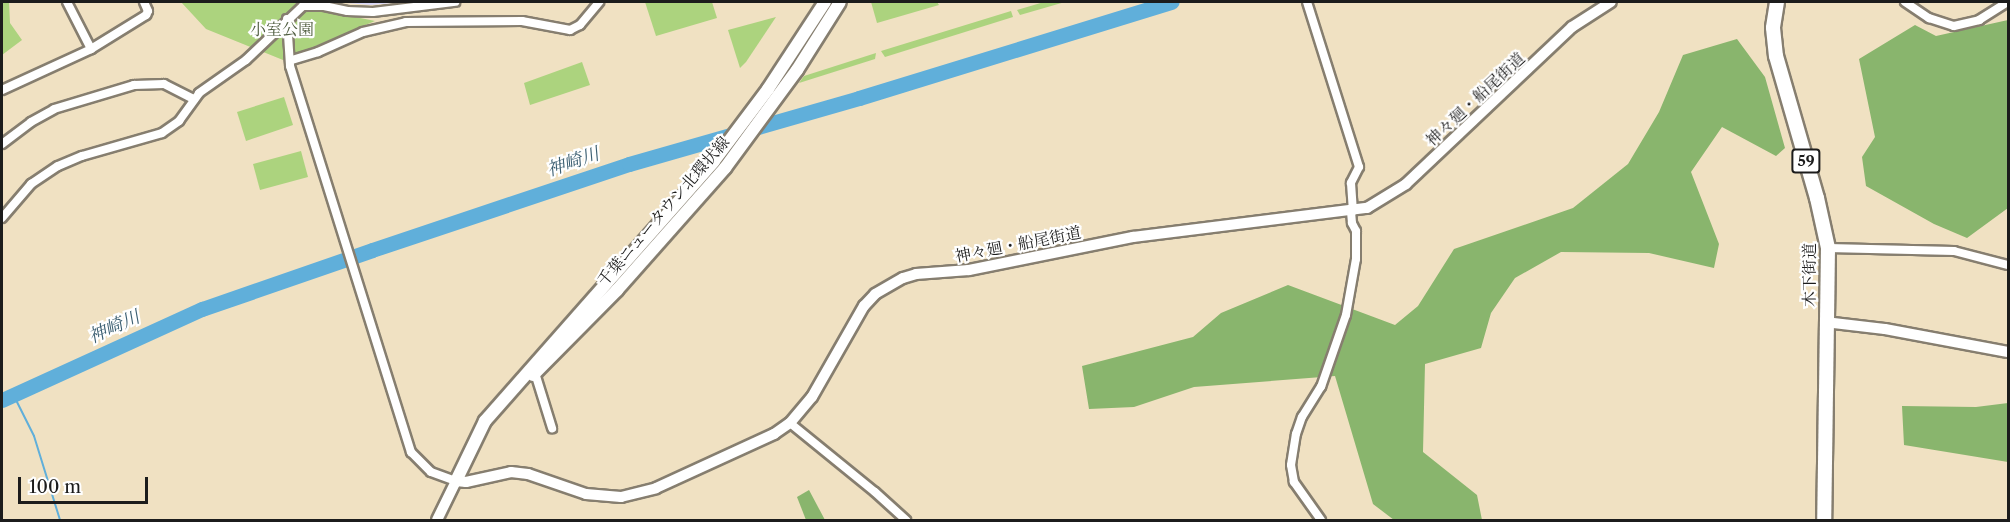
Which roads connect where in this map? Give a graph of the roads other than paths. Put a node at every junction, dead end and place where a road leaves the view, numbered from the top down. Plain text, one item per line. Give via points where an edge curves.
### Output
1 (68, 2) edge
2 (144, 2) edge
3 (455, 2) edge
4 (599, 2) edge
5 (825, 2) edge
6 (840, 2) edge
7 (1307, 2) edge
8 (1611, 2) edge
9 (1777, 2) edge
10 (1905, 2) edge
11 (2008, 2) edge
12 (282, 25) junction
13 (92, 49) junction
14 (292, 60) junction
15 (2, 90) edge
16 (194, 99) junction
17 (2, 144) edge
18 (1352, 211) junction
19 (2, 218) edge
20 (657, 236) junction
21 (1828, 249) junction
22 (2008, 265) edge
23 (1825, 322) junction
24 (2008, 352) edge
25 (535, 373) junction
26 (485, 421) junction
27 (790, 423) junction
28 (552, 428) dead end
29 (456, 481) junction
30 (437, 520) edge
31 (906, 520) edge
32 (1321, 520) edge
33 (1824, 520) edge

1 - 13 street
2 - 13 street via 146,15
3 - 12 street via 372,12 310,5 303,6
4 - 14 street via 580,25 570,30 522,21 406,22 363,32
5 - 20 main road, 千葉ニュータウン北環状線 via 741,127
6 - 20 main road, 千葉ニュータウン北環状線 via 748,138
7 - 18 street via 1359,167 1351,183
8 - 18 street, 神々廻・船尾街道 via 1572,27 1406,184 1384,200
9 - 21 main road, 木下街道 / 59 via 1773,28 1776,56
10 - 11 street via 1929,18 1954,26 1978,20
12 - 14 street
12 - 16 street
13 - 15 street
14 - 29 street via 411,452 431,472
16 - 17 street via 164,84 134,85 54,109
16 - 19 street via 179,121 162,133 82,156 43,174
18 - 27 street, 神々廻・船尾街道 via 1133,237 969,270 903,278 875,294 864,306 812,397
18 - 32 street via 1356,259 1346,315 1321,387 1302,417 1291,465 1294,482
20 - 25 main road, 千葉ニュータウン北環状線
20 - 26 main road, 千葉ニュータウン北環状線
21 - 22 street via 1954,251
21 - 23 main road, 木下街道 / 59
23 - 24 street
23 - 33 main road, 木下街道 / 59
25 - 26 main road, 千葉ニュータウン北環状線
25 - 28 street
26 - 29 main road, 千葉ニュータウン北環状線
27 - 29 street, 神々廻・船尾街道 via 656,488 621,497 586,494 511,472
27 - 31 street
29 - 30 street

